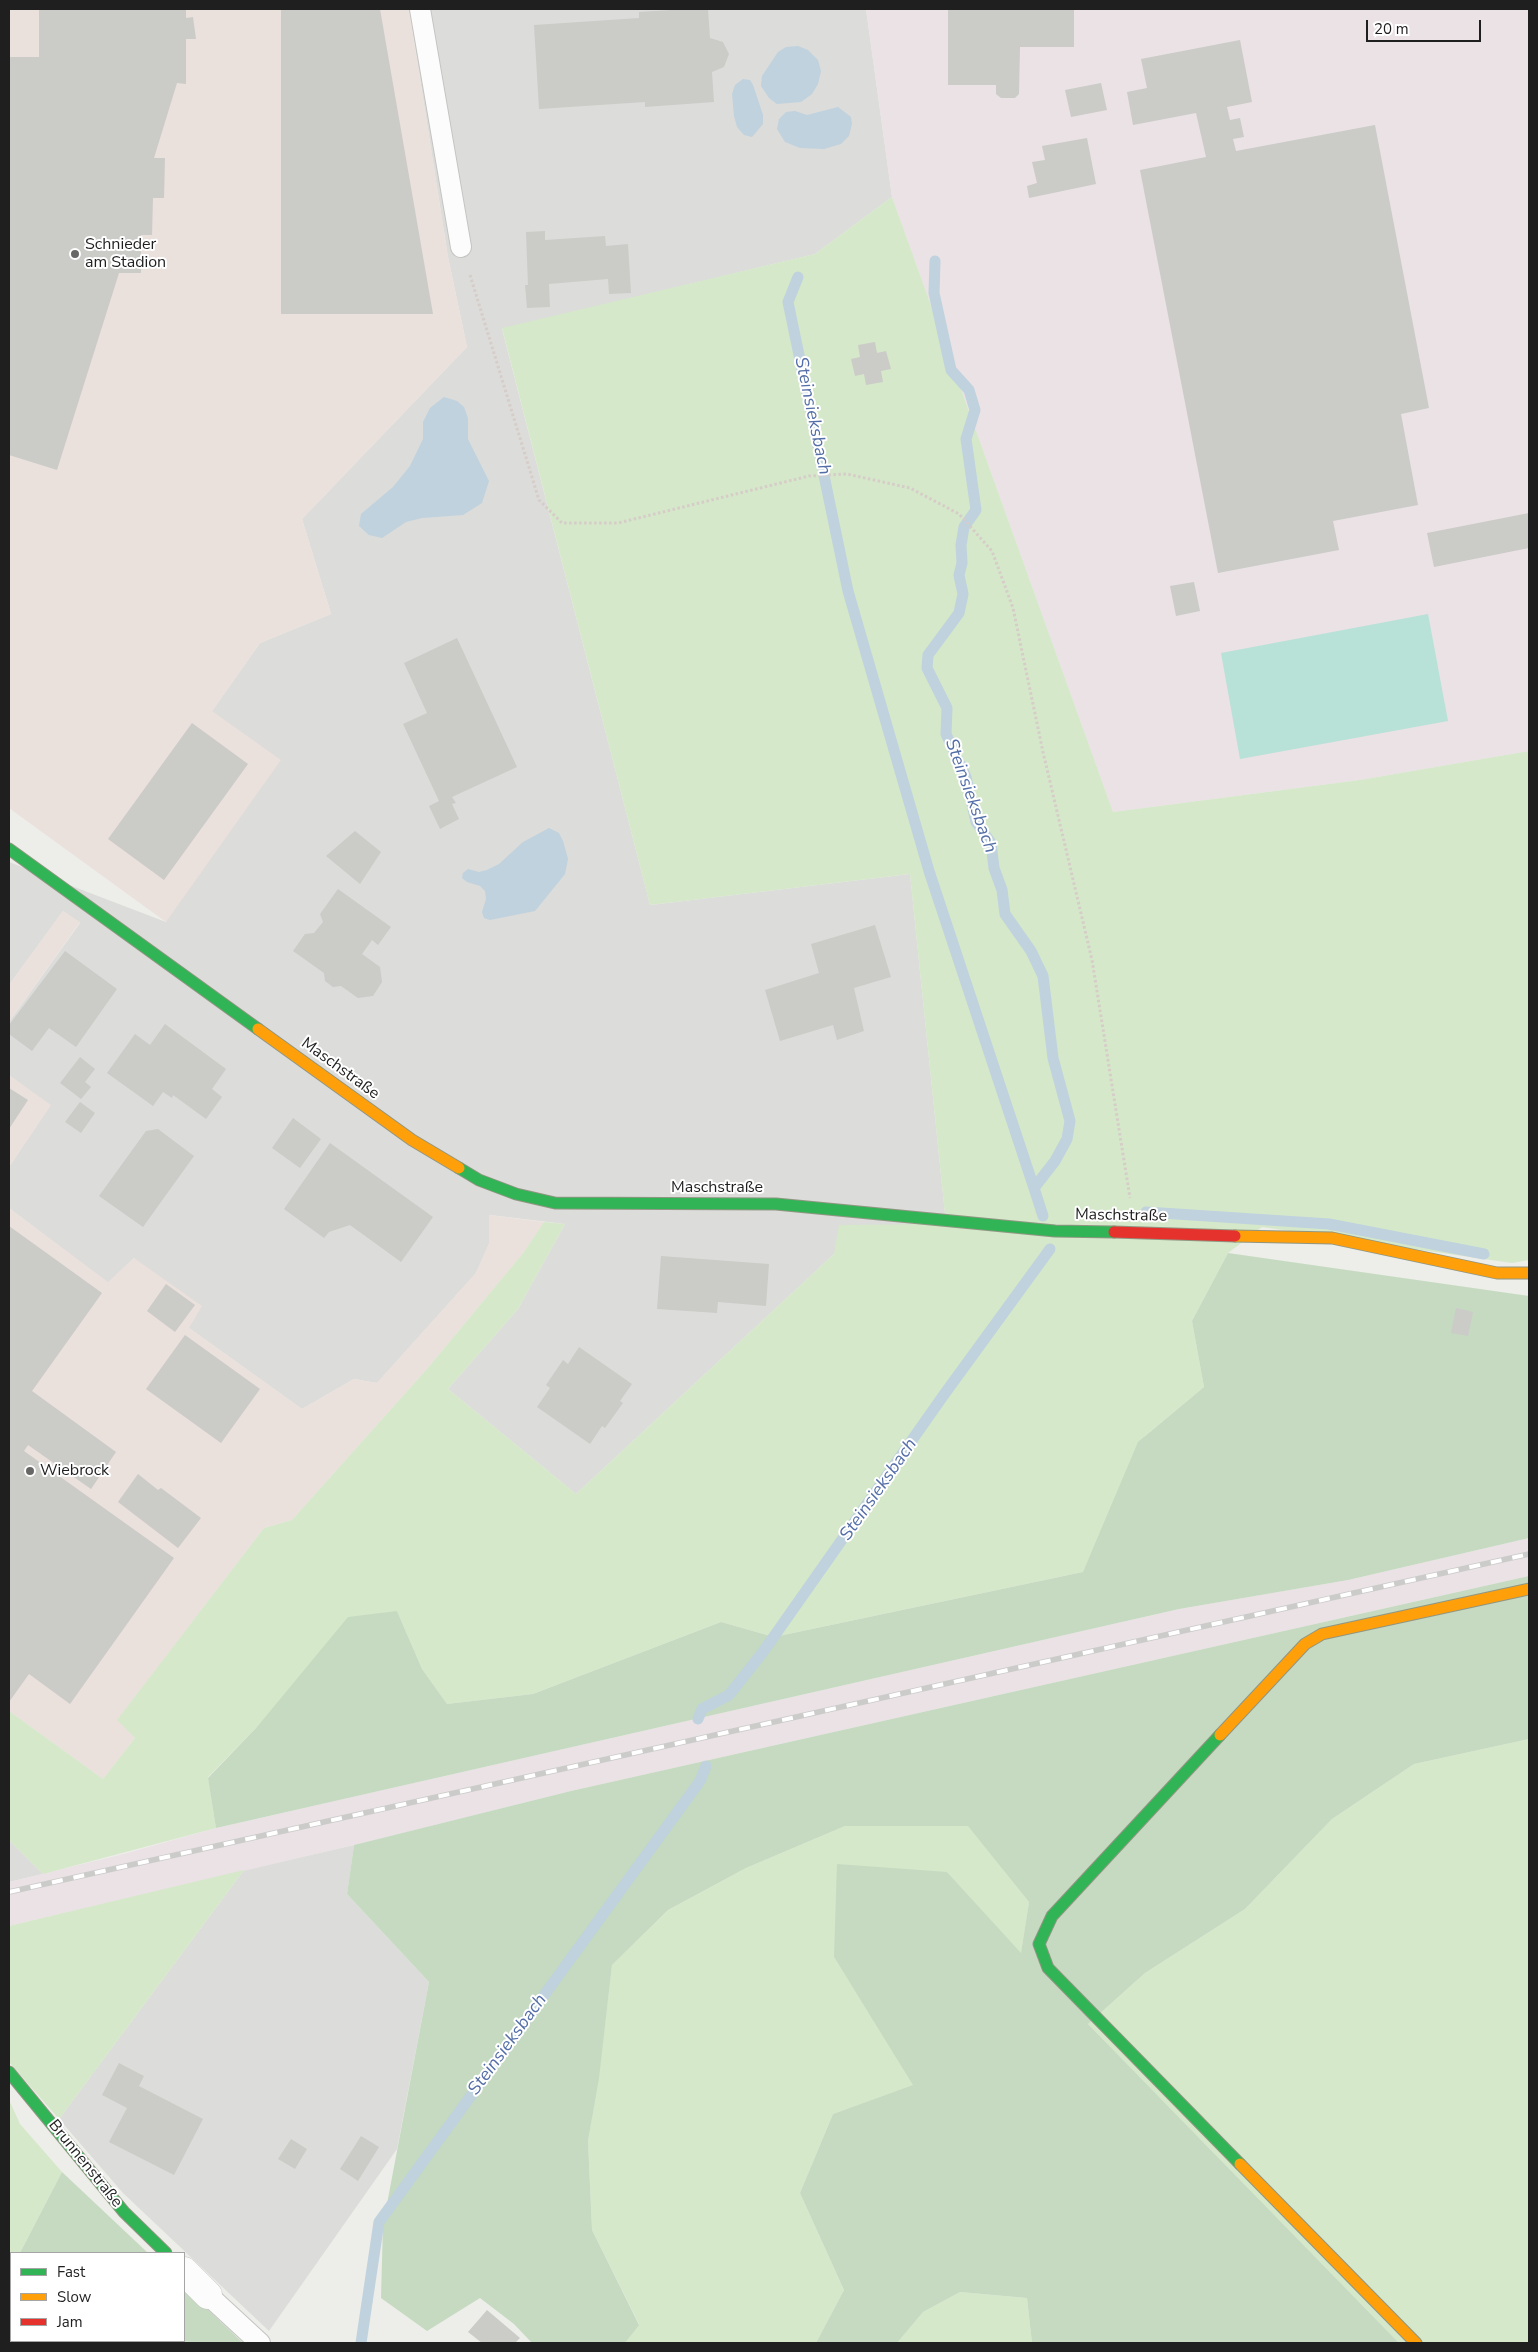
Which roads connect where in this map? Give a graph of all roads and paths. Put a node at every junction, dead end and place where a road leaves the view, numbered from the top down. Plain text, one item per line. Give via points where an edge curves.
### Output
1 (420, 9) edge
2 (462, 247) joint
3 (9, 850) edge
4 (1128, 1232) junction
5 (1529, 1273) edge
6 (1529, 1588) edge
7 (9, 2072) edge
8 (165, 2252) edge
9 (185, 2272) edge
10 (208, 2295) joint
11 (260, 2343) edge
12 (1416, 2343) edge

1 - 2 lane
2 - 4 path via 539,500 562,523 618,523 809,476 837,474 910,488 959,514 992,551 1013,608 1092,960 1131,1194
3 - 4 street, Maschstraße via 412,1140 479,1180 516,1194 555,1203 776,1204 1038,1230
4 - 5 street, Maschstraße via 1332,1238 1497,1273
6 - 12 street via 1322,1634 1305,1644 1052,1916 1039,1944 1048,1968
7 - 8 street, Brunnenstraße via 124,2212
9 - 10 street
10 - 11 lane

